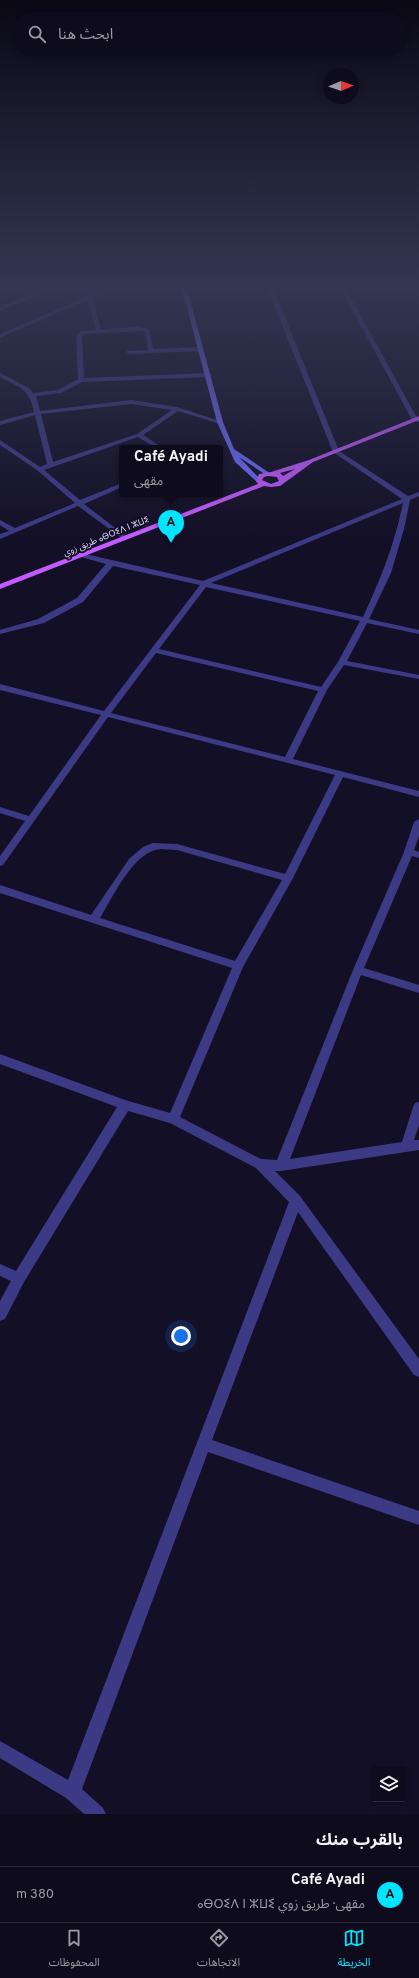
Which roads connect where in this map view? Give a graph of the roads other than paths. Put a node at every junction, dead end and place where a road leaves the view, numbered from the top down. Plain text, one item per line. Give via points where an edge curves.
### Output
1 (81, 370) edge
2 (207, 370) edge
3 (303, 370) edge
4 (390, 370) edge
5 (0, 375) edge
6 (209, 375) junction
7 (81, 380) junction
8 (32, 395) junction
9 (177, 409) junction
10 (37, 413) junction
11 (418, 419) edge
12 (220, 422) junction
13 (0, 423) edge
14 (139, 435) junction
15 (0, 442) edge
16 (155, 445) edge
17 (231, 449) junction
18 (336, 452) junction
19 (311, 461) junction
20 (50, 465) junction
21 (39, 469) junction
22 (270, 474) junction
23 (283, 479) junction
24 (261, 483) junction
25 (119, 485) edge
26 (419, 494) edge
27 (407, 499) junction
28 (80, 504) junction
29 (0, 522) edge
30 (15, 531) junction
31 (0, 537) edge
32 (125, 538) junction
33 (84, 555) junction
34 (111, 563) junction
35 (205, 583) junction
36 (0, 588) edge
37 (365, 620) junction
38 (0, 632) edge
39 (419, 632) edge
40 (154, 650) junction
41 (342, 662) junction
42 (419, 678) edge
43 (0, 687) edge
44 (323, 690) junction
45 (106, 714) junction
46 (287, 761) junction
47 (340, 774) junction
48 (419, 794) edge
49 (0, 810) edge
50 (31, 820) junction
51 (419, 822) edge
52 (414, 854) edge
53 (0, 863) edge
54 (288, 878) junction
55 (0, 889) edge
56 (94, 919) junction
57 (238, 966) junction
58 (358, 970) junction
59 (419, 989) edge
60 (0, 1059) edge
61 (125, 1105) junction
62 (419, 1108) edge
63 (173, 1119) junction
64 (419, 1145) edge
65 (406, 1147) junction
66 (260, 1164) junction
67 (280, 1166) junction
68 (296, 1200) junction
69 (0, 1270) edge
70 (19, 1278) junction
71 (0, 1314) edge
72 (419, 1370) edge
73 (204, 1444) junction
74 (419, 1518) edge
75 (0, 1749) edge
76 (72, 1792) junction
77 (97, 1814) edge

1 - 7 street
2 - 6 main road
3 - 18 street
4 - 11 street
5 - 8 street via 28,389
6 - 7 street
6 - 12 main road
7 - 8 street via 59,392
8 - 10 street
9 - 10 street via 131,402
9 - 12 street
9 - 14 street
10 - 13 street
10 - 20 street
11 - 18 main road
12 - 17 main road
14 - 16 street
14 - 20 street
15 - 21 street
17 - 22 main road
17 - 24 main road via 238,462
18 - 19 main road
18 - 27 street
19 - 22 main road
19 - 23 main road
20 - 21 street
21 - 28 street
22 - 23 main road via 279,475
22 - 24 main road via 261,476
23 - 24 main road via 275,485
24 - 32 main road, طريق زوي ⴰⴱⵔⵉⴷ ⵏ ⵣⵡⵉ
25 - 28 street
26 - 27 street
27 - 35 street
27 - 37 street via 401,529 387,573
28 - 30 street
28 - 32 street
29 - 30 street
30 - 31 street
32 - 33 main road, طريق زوي ⴰⴱⵔⵉⴷ ⵏ ⵣⵡⵉ
33 - 34 street
33 - 36 main road, طريق زوي ⴰⴱⵔⵉⴷ ⵏ ⵣⵡⵉ
34 - 35 street
34 - 38 street via 80,600 41,621
35 - 37 street
35 - 40 street
37 - 39 street
37 - 41 street
40 - 44 street
40 - 45 street
41 - 42 street
41 - 44 street
43 - 45 street
44 - 46 street
45 - 46 street
45 - 50 street
46 - 47 street
47 - 48 street
47 - 54 street
49 - 50 street
50 - 53 street
51 - 52 street
52 - 58 street
54 - 56 street via 177,848 147,848 129,864
54 - 57 street
55 - 56 street
56 - 57 street
57 - 63 street
58 - 59 street
58 - 67 street
60 - 61 street
61 - 63 street
61 - 70 street
62 - 65 street
63 - 66 street
64 - 65 street
65 - 67 street
66 - 67 street
66 - 68 street
68 - 72 street
68 - 73 street
69 - 70 street
70 - 71 street
73 - 74 street
73 - 76 street
75 - 76 street
76 - 77 street

